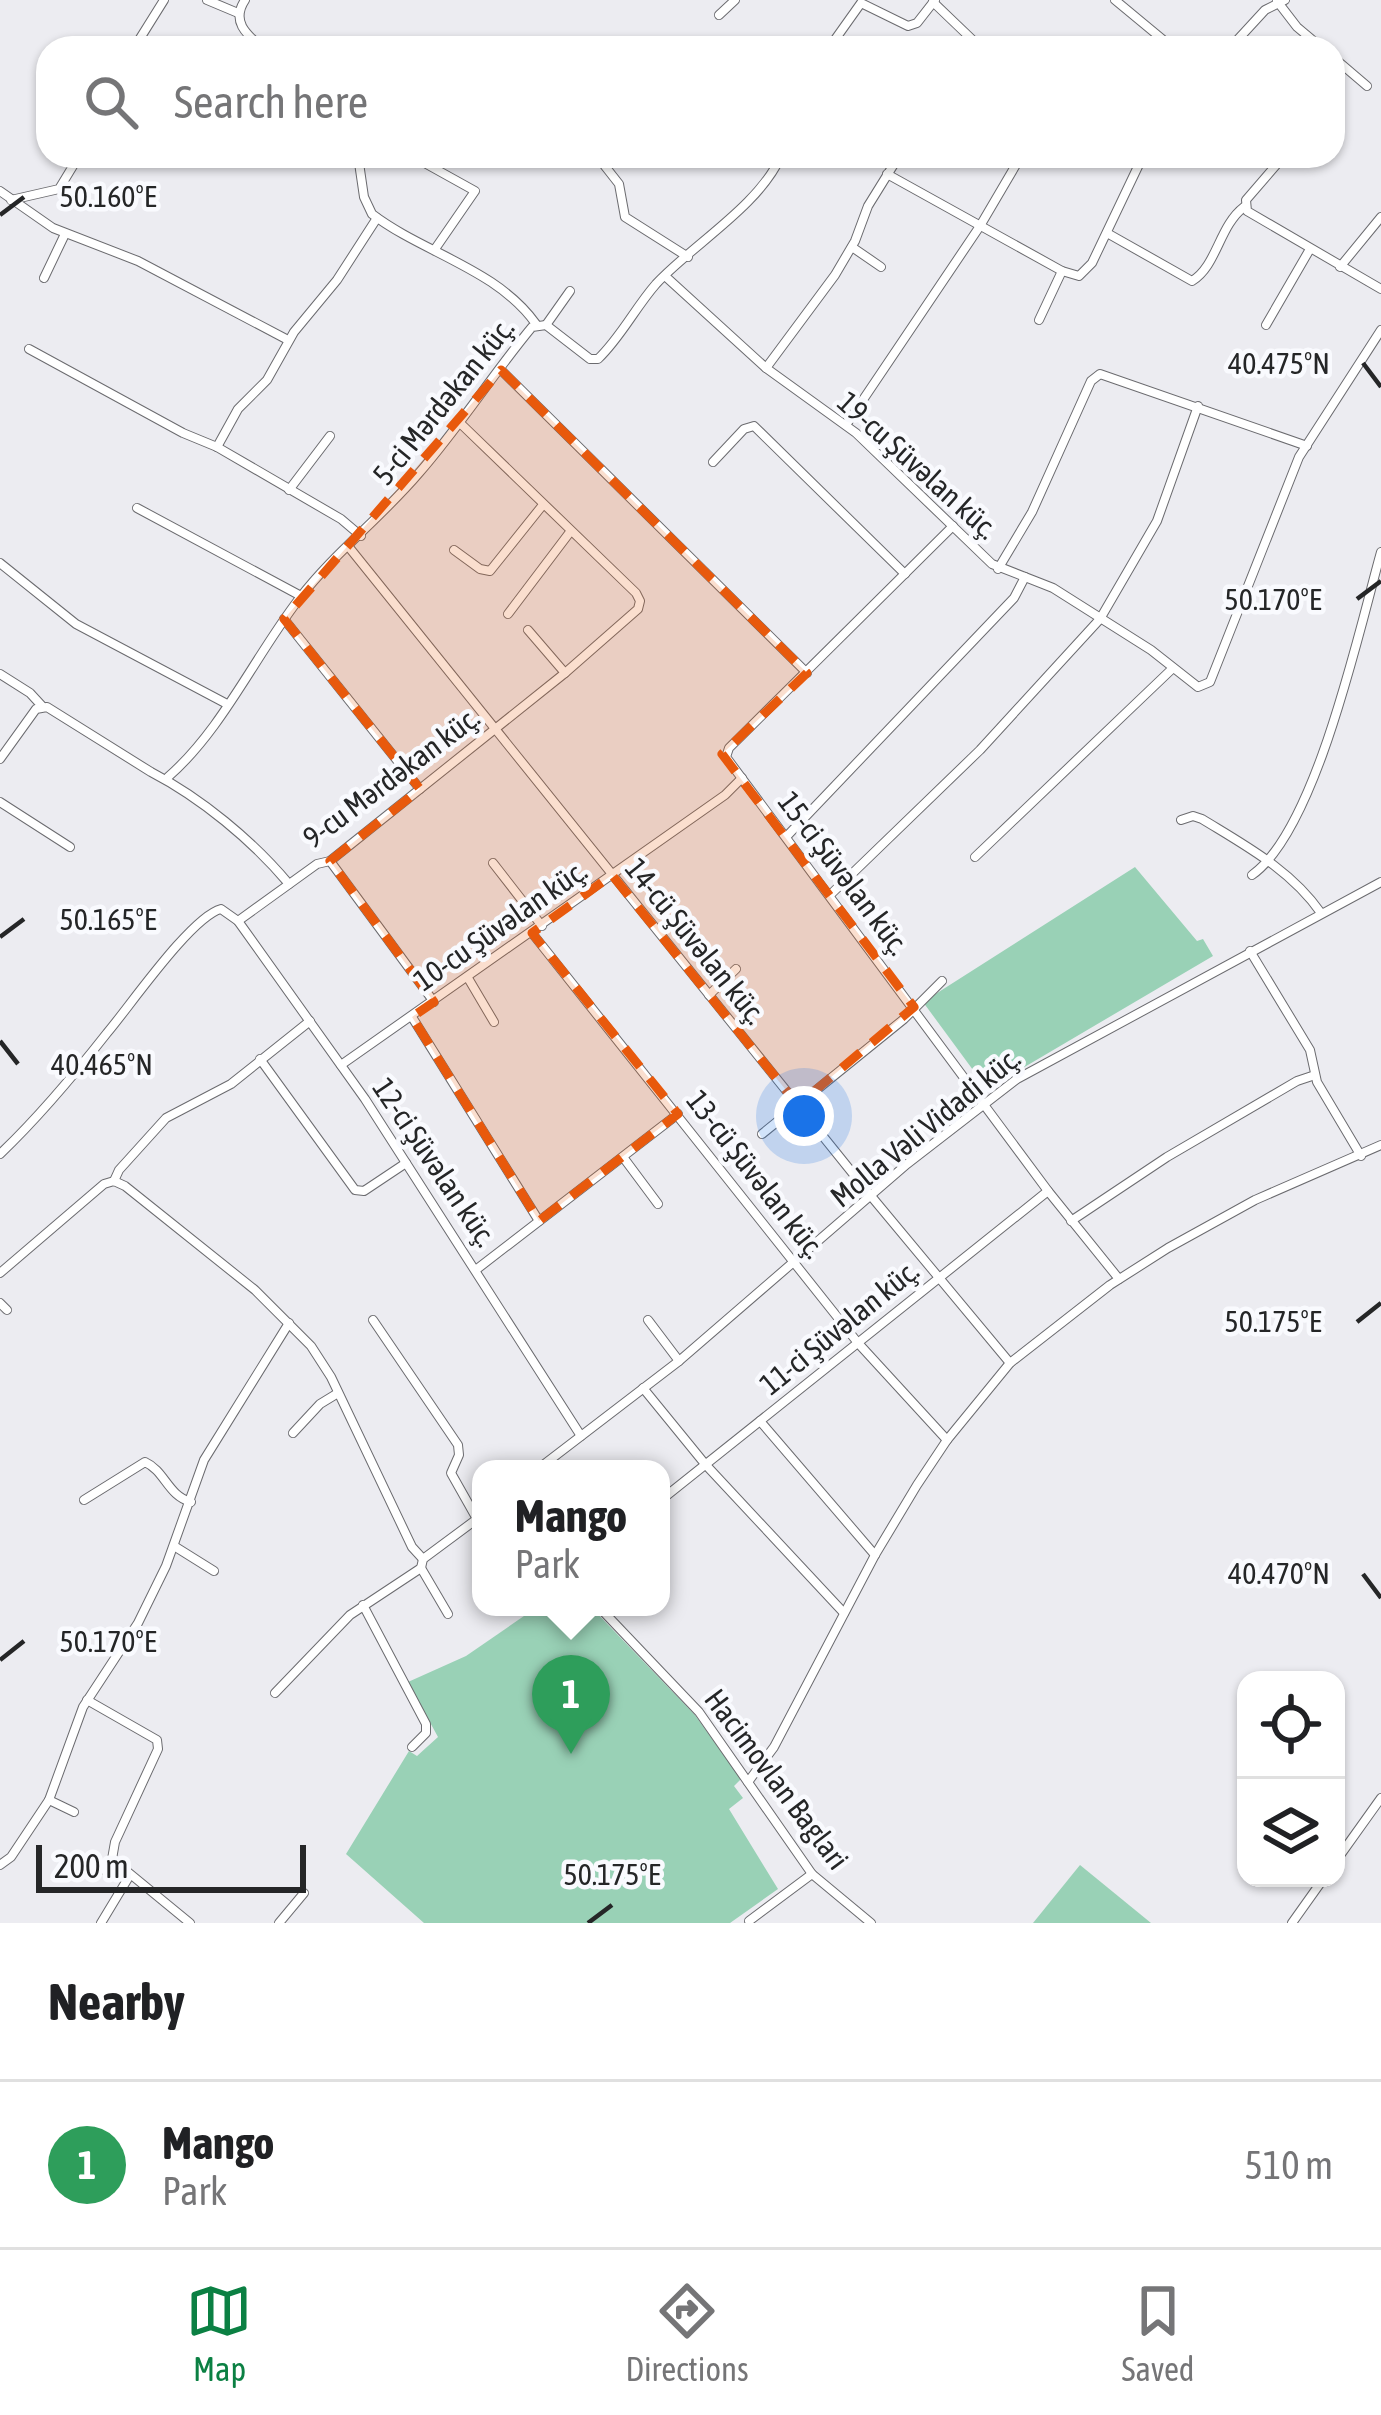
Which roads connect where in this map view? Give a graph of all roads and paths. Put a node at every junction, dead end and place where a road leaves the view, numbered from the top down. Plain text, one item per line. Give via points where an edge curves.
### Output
1 (164, 0) edge
2 (207, 0) edge
3 (245, 0) edge
4 (735, 0) edge
5 (1115, 0) edge
6 (860, 1) edge
7 (934, 1) edge
8 (1280, 1) edge
9 (238, 14) junction
10 (718, 15) dead end
11 (142, 36) edge
12 (249, 36) edge
13 (837, 36) edge
14 (967, 36) edge
15 (1158, 36) edge
16 (1241, 36) edge
17 (1308, 36) edge
18 (1345, 67) edge
19 (1367, 86) dead end
20 (72, 168) edge
21 (360, 168) edge
22 (436, 168) edge
23 (606, 168) edge
24 (771, 168) edge
25 (891, 168) edge
26 (1015, 168) edge
27 (1134, 168) edge
28 (1274, 168) edge
29 (887, 174) junction
30 (0, 191) edge
31 (10, 200) junction
32 (1244, 207) junction
33 (1381, 217) edge
34 (377, 218) junction
35 (980, 226) junction
36 (1107, 233) junction
37 (65, 234) junction
38 (852, 247) junction
39 (435, 248) junction
40 (1310, 249) junction
41 (688, 257) junction
42 (1340, 266) junction
43 (881, 267) dead end
44 (1062, 271) junction
45 (665, 276) junction
46 (44, 278) dead end
47 (1381, 289) edge
48 (570, 291) dead end
49 (1039, 320) dead end
50 (541, 325) junction
51 (1266, 325) dead end
52 (1381, 330) edge
53 (288, 340) junction
54 (29, 349) dead end
55 (766, 368) junction
56 (501, 370) junction
57 (1198, 406) junction
58 (460, 423) junction
59 (846, 425) junction
60 (330, 436) dead end
61 (1306, 446) junction
62 (217, 447) junction
63 (713, 461) dead end
64 (289, 490) junction
65 (542, 506) junction
66 (137, 508) dead end
67 (953, 526) junction
68 (570, 532) junction
69 (361, 536) junction
70 (348, 546) junction
71 (454, 550) dead end
72 (1381, 552) edge
73 (0, 563) edge
74 (998, 568) junction
75 (904, 574) junction
76 (1025, 577) junction
77 (301, 596) junction
78 (508, 614) dead end
79 (284, 619) junction
80 (1100, 619) junction
81 (528, 629) dead end
82 (1174, 668) junction
83 (566, 673) junction
84 (807, 673) junction
85 (0, 674) edge
86 (227, 704) junction
87 (42, 706) junction
88 (494, 730) junction
89 (0, 759) edge
90 (168, 778) junction
91 (742, 778) junction
92 (419, 789) junction
93 (0, 802) edge
94 (1180, 820) dead end
95 (787, 836) junction
96 (70, 847) dead end
97 (975, 857) dead end
98 (330, 861) junction
99 (1270, 861) junction
100 (493, 863) dead end
101 (611, 875) junction
102 (1252, 875) dead end
103 (1381, 882) edge
104 (289, 884) junction
105 (830, 895) junction
106 (1321, 913) junction
107 (238, 921) junction
108 (542, 926) junction
109 (532, 933) junction
110 (1250, 951) junction
111 (736, 969) dead end
112 (468, 978) junction
113 (941, 980) dead end
114 (709, 995) junction
115 (434, 1003) junction
116 (914, 1007) junction
117 (412, 1017) junction
118 (310, 1021) junction
119 (494, 1022) dead end
120 (260, 1059) junction
121 (341, 1065) junction
122 (1315, 1075) junction
123 (985, 1102) junction
124 (798, 1105) junction
125 (678, 1114) junction
126 (762, 1134) dead end
127 (1381, 1145) edge
128 (0, 1154) edge
129 (623, 1156) junction
130 (1361, 1156) junction
131 (406, 1163) junction
132 (114, 1181) junction
133 (1048, 1191) junction
134 (871, 1196) junction
135 (658, 1204) dead end
136 (538, 1221) junction
137 (1071, 1221) junction
138 (795, 1264) junction
139 (477, 1269) junction
140 (0, 1274) edge
141 (938, 1277) junction
142 (1118, 1279) junction
143 (373, 1320) dead end
144 (648, 1320) dead end
145 (289, 1323) junction
146 (858, 1343) junction
147 (679, 1361) junction
148 (1010, 1363) junction
149 (644, 1388) junction
150 (338, 1393) junction
151 (760, 1421) junction
152 (292, 1433) dead end
153 (581, 1436) junction
154 (947, 1440) junction
155 (550, 1460) edge
156 (705, 1464) junction
157 (670, 1493) edge
158 (84, 1500) dead end
159 (191, 1502) junction
160 (472, 1507) edge
161 (472, 1524) edge
162 (174, 1546) junction
163 (874, 1555) junction
164 (422, 1563) junction
165 (214, 1571) dead end
166 (363, 1605) junction
167 (844, 1612) junction
168 (448, 1614) dead end
169 (608, 1616) edge
170 (275, 1693) dead end
171 (87, 1700) junction
172 (412, 1747) dead end
173 (748, 1782) junction
174 (1381, 1798) edge
175 (49, 1800) junction
176 (74, 1812) dead end
177 (1345, 1848) edge
178 (84, 1864) dead end
179 (116, 1864) junction
180 (0, 1865) edge
181 (812, 1874) junction
182 (130, 1875) junction
183 (1318, 1887) edge
184 (304, 1893) dead end
185 (748, 1921) edge
186 (101, 1923) edge
187 (190, 1923) edge
188 (279, 1923) edge
189 (872, 1923) edge
190 (1292, 1923) edge

1 - 11 street
2 - 9 street
3 - 9 street
4 - 10 street
5 - 15 street
6 - 7 street via 908,26
6 - 13 street
7 - 14 street
8 - 16 street
8 - 17 street
9 - 12 street
18 - 19 street
20 - 31 street via 59,189
21 - 34 street
22 - 39 street via 475,191
23 - 41 street via 619,184 625,217
24 - 41 street, 5-ci Mərdəkan küç.
25 - 29 street
26 - 35 street
27 - 36 street
28 - 32 street
29 - 35 street
29 - 38 street
30 - 31 street
31 - 37 street
32 - 36 street via 1192,281
32 - 40 street
33 - 42 street
34 - 39 street
34 - 53 street
35 - 44 street
35 - 59 street
36 - 44 street via 1084,273
37 - 46 street
37 - 53 street via 137,261
38 - 43 street
38 - 55 street
39 - 50 street
40 - 42 street
40 - 51 street
41 - 45 street, 5-ci Mərdəkan küç.
42 - 47 street
44 - 49 street
45 - 50 street, 5-ci Mərdəkan küç. via 598,359
45 - 55 street, 19-cu Şüvəlan küç.
48 - 50 street
50 - 56 street, 5-ci Mərdəkan küç.
52 - 61 street
53 - 62 street
54 - 62 street
55 - 59 street, 19-cu Şüvəlan küç.
56 - 58 street, 5-ci Mərdəkan küç.
56 - 84 street
57 - 61 street
57 - 74 street via 1096,377
57 - 80 street via 1156,521
58 - 65 street, 9-cu Mərdəkan küç.
58 - 69 street, 5-ci Mərdəkan küç.
59 - 67 street, 19-cu Şüvəlan küç.
60 - 64 street
61 - 82 street via 1210,682 1198,687
62 - 64 street
63 - 75 street via 754,426
64 - 69 street
65 - 68 street, 9-cu Mərdəkan küç.
65 - 71 street via 490,572
66 - 77 street
67 - 74 street, 19-cu Şüvəlan küç.
67 - 75 street, 15-ci Şüvəlan küç.
68 - 78 street
68 - 83 street, 9-cu Mərdəkan küç. via 640,601
69 - 70 street, 5-ci Mərdəkan küç.
70 - 77 street, 5-ci Mərdəkan küç.
70 - 88 street, 14-cü Şüvəlan küç.
72 - 99 street via 1318,770
73 - 86 street via 76,624
74 - 76 street, 19-cu Şüvəlan küç.
75 - 84 street, 15-ci Şüvəlan küç.
76 - 80 street, 19-cu Şüvəlan küç.
76 - 95 street via 1014,598
77 - 79 street, 5-ci Mərdəkan küç.
79 - 86 street, 5-ci Mərdəkan küç.
79 - 92 street
80 - 82 street, 19-cu Şüvəlan küç.
80 - 105 street
81 - 83 street
82 - 97 street
83 - 88 street, 9-cu Mərdəkan küç.
84 - 91 street, 15-ci Şüvəlan küç. via 726,752
85 - 87 street
86 - 90 street, 5-ci Mərdəkan küç.
87 - 89 street
87 - 90 street
88 - 92 street, 9-cu Mərdəkan küç.
88 - 101 street, 14-cü Şüvəlan küç.
90 - 104 street
91 - 95 street, 15-ci Şüvəlan küç.
91 - 101 street, 10-cu Şüvəlan küç.
92 - 98 street, 9-cu Mərdəkan küç.
93 - 96 street
94 - 99 street via 1202,819
95 - 105 street, 15-ci Şüvəlan küç.
98 - 104 street, 9-cu Mərdəkan küç.
98 - 115 street
99 - 102 street
99 - 106 street
100 - 108 street
101 - 108 street, 10-cu Şüvəlan küç.
101 - 114 street, 14-cü Şüvəlan küç.
103 - 106 street, Molla Vəli Vidadi küç.
104 - 107 street, 9-cu Mərdəkan küç.
105 - 116 street, 15-ci Şüvəlan küç.
106 - 110 street, Molla Vəli Vidadi küç.
107 - 118 street, 12-ci Şüvəlan küç.
107 - 128 street, 9-cu Mərdəkan küç. via 221,908 211,912
108 - 109 street, 10-cu Şüvəlan küç.
109 - 112 street, 10-cu Şüvəlan küç.
109 - 125 street, 13-cü Şüvəlan küç.
110 - 122 street via 1310,1050
110 - 123 street, Molla Vəli Vidadi küç.
111 - 114 street
112 - 115 street, 10-cu Şüvəlan küç.
112 - 119 street
113 - 116 street
114 - 124 street, 14-cü Şüvəlan küç.
115 - 117 street, 10-cu Şüvəlan küç.
116 - 123 street, 15-ci Şüvəlan küç.
116 - 124 street
117 - 121 street, 10-cu Şüvəlan küç.
117 - 136 street
118 - 120 street
118 - 121 street, 12-ci Şüvəlan küç.
120 - 131 street via 355,1190
120 - 132 street via 166,1118
121 - 131 street, 12-ci Şüvəlan küç.
122 - 130 street
122 - 137 street
123 - 133 street, 15-ci Şüvəlan küç.
123 - 134 street, Molla Vəli Vidadi küç.
124 - 126 street
124 - 134 street, 14-cü Şüvəlan küç.
125 - 129 street
125 - 138 street, 13-cü Şüvəlan küç.
127 - 130 street
129 - 135 street
129 - 136 street
130 - 142 street via 1256,1200
131 - 139 street, 12-ci Şüvəlan küç.
132 - 140 street
132 - 145 street
133 - 137 street, 15-ci Şüvəlan küç.
133 - 141 street, 11-ci Şüvəlan küç.
134 - 138 street, Molla Vəli Vidadi küç.
134 - 141 street, 14-cü Şüvəlan küç.
136 - 139 street
137 - 142 street, 15-ci Şüvəlan küç.
138 - 146 street, 13-cü Şüvəlan küç.
138 - 147 street, Molla Vəli Vidadi küç.
139 - 153 street, 12-ci Şüvəlan küç.
141 - 146 street, 11-ci Şüvəlan küç.
141 - 148 street, 14-cü Şüvəlan küç.
142 - 148 street
143 - 160 street via 458,1445 451,1473
144 - 147 street
145 - 150 street
145 - 159 street via 204,1460
146 - 151 street, 11-ci Şüvəlan küç.
146 - 154 street, 13-cü Şüvəlan küç.
147 - 149 street, Molla Vəli Vidadi küç.
148 - 154 street
149 - 153 street, Molla Vəli Vidadi küç.
149 - 156 street
150 - 152 street
150 - 164 street
151 - 156 street, 11-ci Şüvəlan küç.
151 - 163 street
153 - 155 street, Molla Vəli Vidadi küç.
154 - 163 street
156 - 157 street, 11-ci Şüvəlan küç.
156 - 167 street
158 - 159 street via 145,1462
159 - 162 street
161 - 164 street
162 - 165 street
162 - 171 street via 138,1623
163 - 167 street
164 - 166 street
164 - 168 street
166 - 170 street
166 - 172 street via 426,1724
167 - 173 street
169 - 173 street, Hacimovlan Baglari via 699,1712
171 - 175 street
171 - 179 street via 159,1744 115,1842
173 - 181 street, Hacimovlan Baglari
174 - 177 street
175 - 176 street
175 - 180 street
178 - 179 street
179 - 182 street
181 - 185 street
181 - 189 street, Hacimovlan Baglari
182 - 186 street
182 - 187 street
183 - 190 street
184 - 188 street

